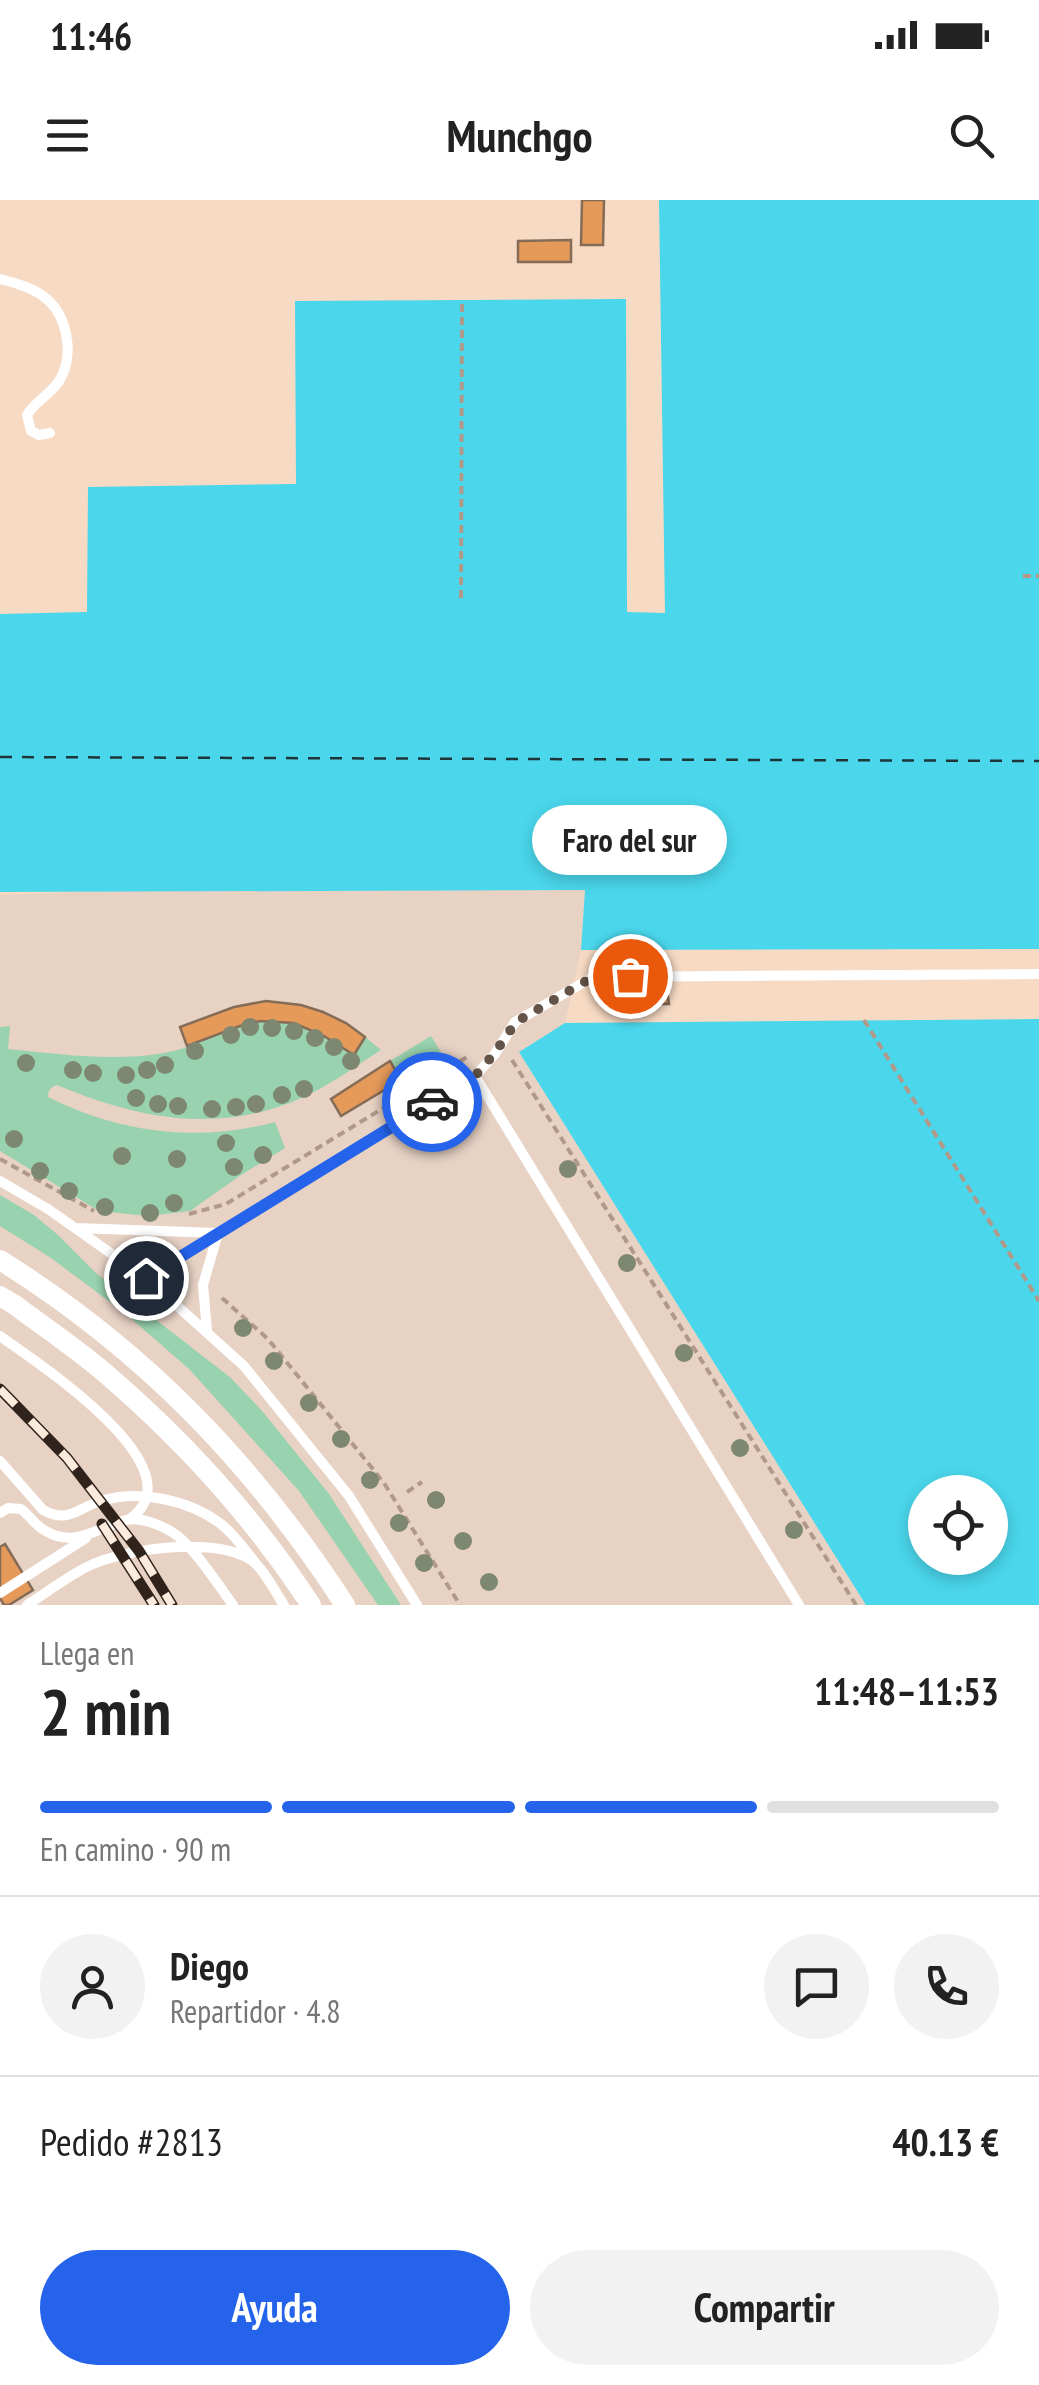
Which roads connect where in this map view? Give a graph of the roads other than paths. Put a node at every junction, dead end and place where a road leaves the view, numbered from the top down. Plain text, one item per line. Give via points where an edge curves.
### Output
1 (0, 279) edge
2 (50, 433) dead end
3 (1039, 974) edge
4 (475, 1076) junction
5 (0, 1181) edge
6 (76, 1228) junction
7 (218, 1233) junction
8 (0, 1260) edge
9 (146, 1278) junction
10 (0, 1296) edge
11 (207, 1332) junction
12 (0, 1336) edge
13 (0, 1461) edge
14 (147, 1497) junction
15 (0, 1513) edge
16 (128, 1520) junction
17 (91, 1535) junction
18 (188, 1547) junction
19 (59, 1556) junction
20 (257, 1565) junction
21 (73, 1576) junction
22 (0, 1593) edge
23 (27, 1605) edge
24 (234, 1605) edge
25 (284, 1605) edge
26 (312, 1605) edge
27 (345, 1605) edge
28 (417, 1605) edge
29 (800, 1605) edge

1 - 2 lane via 46,298 67,338 59,381 27,416 31,431
3 - 4 lane via 593,977 516,1022
4 - 7 lane
4 - 29 lane
5 - 6 lane
6 - 7 lane
6 - 9 lane
7 - 9 lane
7 - 11 lane via 204,1285
8 - 27 street via 108,1336 222,1442
9 - 11 lane
10 - 26 street via 152,1415 262,1536
11 - 28 lane via 244,1366 349,1496
12 - 14 lane via 75,1391 126,1440 146,1470
13 - 14 lane via 43,1510 59,1516 114,1498
14 - 16 lane
14 - 20 lane via 221,1524
15 - 17 lane via 21,1508 55,1535
16 - 17 lane
16 - 18 lane via 172,1532
17 - 19 lane
18 - 20 lane via 216,1548
18 - 21 lane via 139,1551
18 - 24 lane
19 - 21 lane via 58,1571
19 - 22 lane
20 - 25 lane
21 - 23 lane

